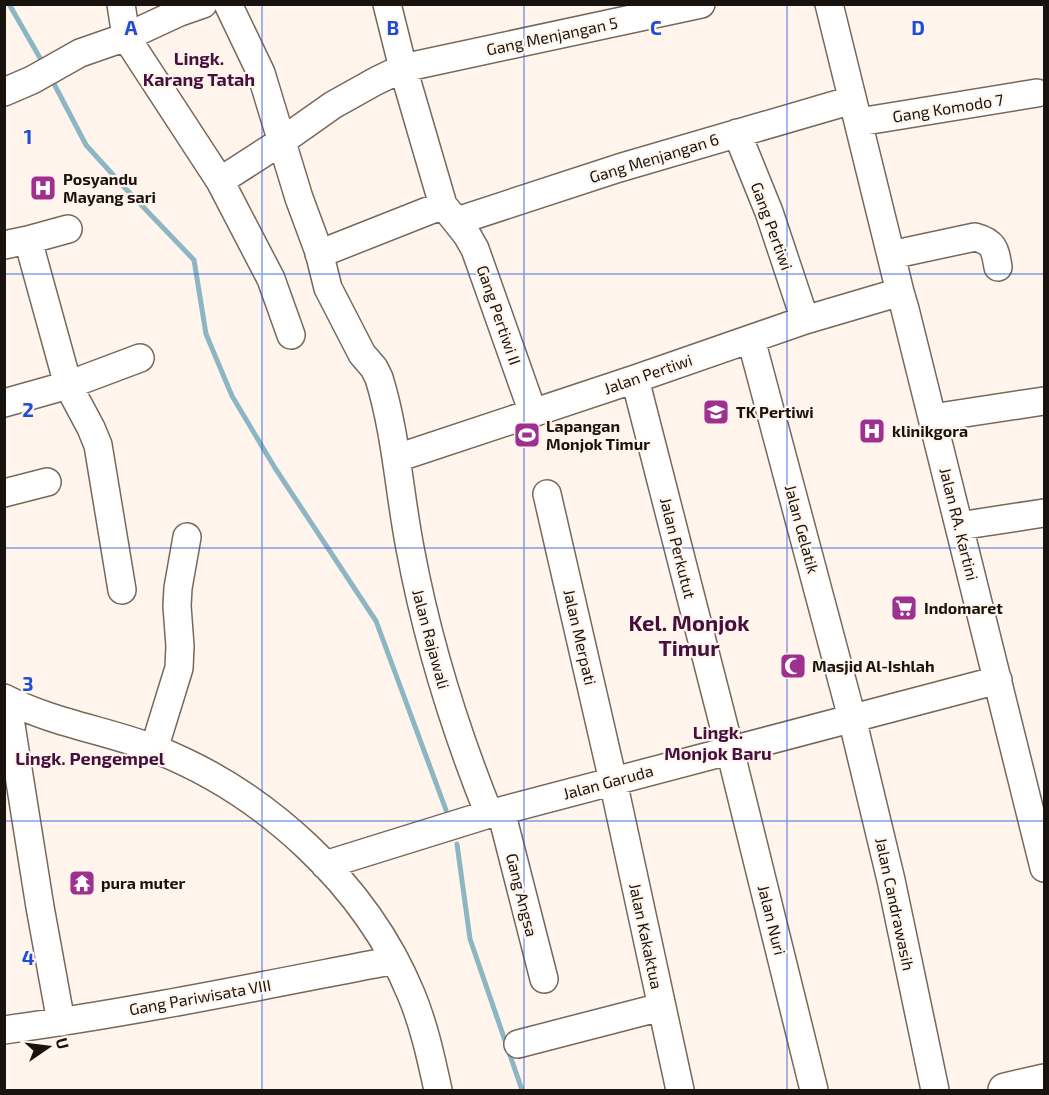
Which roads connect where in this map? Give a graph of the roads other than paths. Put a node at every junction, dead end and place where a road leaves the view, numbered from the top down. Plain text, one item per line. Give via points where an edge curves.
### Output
1 (121, 4) edge
2 (203, 4) edge
3 (228, 4) edge
4 (387, 4) edge
5 (701, 4) edge
6 (829, 4) edge
7 (126, 38) junction
8 (403, 68) junction
9 (4, 92) edge
10 (1037, 93) dead end
11 (855, 111) junction
12 (737, 133) junction
13 (282, 141) junction
14 (220, 181) junction
15 (450, 213) junction
16 (68, 229) dead end
17 (16, 243) edge
18 (319, 254) junction
19 (891, 255) junction
20 (998, 267) dead end
21 (900, 292) junction
22 (805, 320) junction
23 (291, 335) dead end
24 (751, 339) junction
25 (140, 358) dead end
26 (635, 380) junction
27 (68, 385) junction
28 (1044, 401) edge
29 (4, 403) edge
30 (533, 413) junction
31 (932, 418) junction
32 (397, 458) junction
33 (47, 482) dead end
34 (4, 493) edge
35 (547, 494) dead end
36 (1044, 513) edge
37 (959, 526) junction
38 (187, 537) dead end
39 (122, 590) dead end
40 (998, 680) junction
41 (6, 699) edge
42 (852, 718) junction
43 (154, 749) junction
44 (730, 750) junction
45 (613, 781) junction
46 (495, 812) junction
47 (325, 865) junction
48 (1044, 868) edge
49 (395, 960) junction
50 (544, 979) dead end
51 (661, 1007) junction
52 (61, 1022) junction
53 (4, 1030) edge
54 (518, 1044) dead end
55 (1042, 1084) edge
56 (438, 1090) edge
57 (680, 1090) edge
58 (814, 1090) edge
59 (935, 1090) edge
60 (1005, 1090) edge

1 - 7 street
2 - 7 street
3 - 13 street, Jalan Rajawali via 261,73
4 - 8 street, Gang Pertiwi II
5 - 8 street, Gang Menjangan 5
6 - 11 street, Jalan RA. Kartini
7 - 9 street via 80,53
7 - 14 street
8 - 13 street, Gang Menjangan 5 via 333,105
8 - 15 street, Gang Pertiwi II
10 - 11 street, Gang Komodo 7
11 - 12 street, Gang Menjangan 6
11 - 19 street, Jalan RA. Kartini
12 - 15 street, Gang Menjangan 6
12 - 22 street, Gang Pertiwi via 769,212
13 - 14 street, Gang Menjangan 5
13 - 18 street, Jalan Rajawali
14 - 23 street via 271,279
15 - 18 street, Gang Menjangan 6
15 - 30 street, Gang Pertiwi II via 475,249
16 - 17 street
17 - 27 street
18 - 32 street, Jalan Rajawali via 328,288 379,378
19 - 20 street via 975,237 991,244
19 - 21 street, Jalan RA. Kartini
21 - 22 street, Jalan Pertiwi
21 - 31 street, Jalan RA. Kartini
22 - 24 street, Jalan Pertiwi
24 - 26 street, Jalan Pertiwi
24 - 42 street, Jalan Gelatik
25 - 27 street
26 - 30 street, Jalan Pertiwi
26 - 44 street, Jalan Perkutut
27 - 29 street
27 - 39 street via 98,445
28 - 31 street
30 - 32 street, Jalan Pertiwi
31 - 37 street, Jalan RA. Kartini
32 - 46 street, Jalan Rajawali via 409,546 429,637 456,727
33 - 34 street
35 - 45 street, Jalan Merpati
36 - 37 street
37 - 40 street, Jalan RA. Kartini
38 - 43 street via 178,588 179,668
40 - 42 street, Jalan Garuda
40 - 48 street, Jalan RA. Kartini
41 - 43 street via 34,712
41 - 52 street
42 - 44 street, Jalan Garuda
42 - 59 street, Jalan Candrawasih
43 - 47 street via 227,785 295,836
44 - 45 street, Jalan Garuda
44 - 58 street, Jalan Nuri
45 - 46 street, Jalan Garuda
45 - 51 street, Jalan Kakaktua
46 - 47 street, Jalan Garuda
46 - 50 street, Gang Angsa
47 - 49 street via 365,913
49 - 52 street, Gang Pariwisata VIII
49 - 56 street via 421,1021
51 - 54 street
51 - 57 street, Jalan Kakaktua
52 - 53 street, Gang Pariwisata VIII
55 - 60 main road

